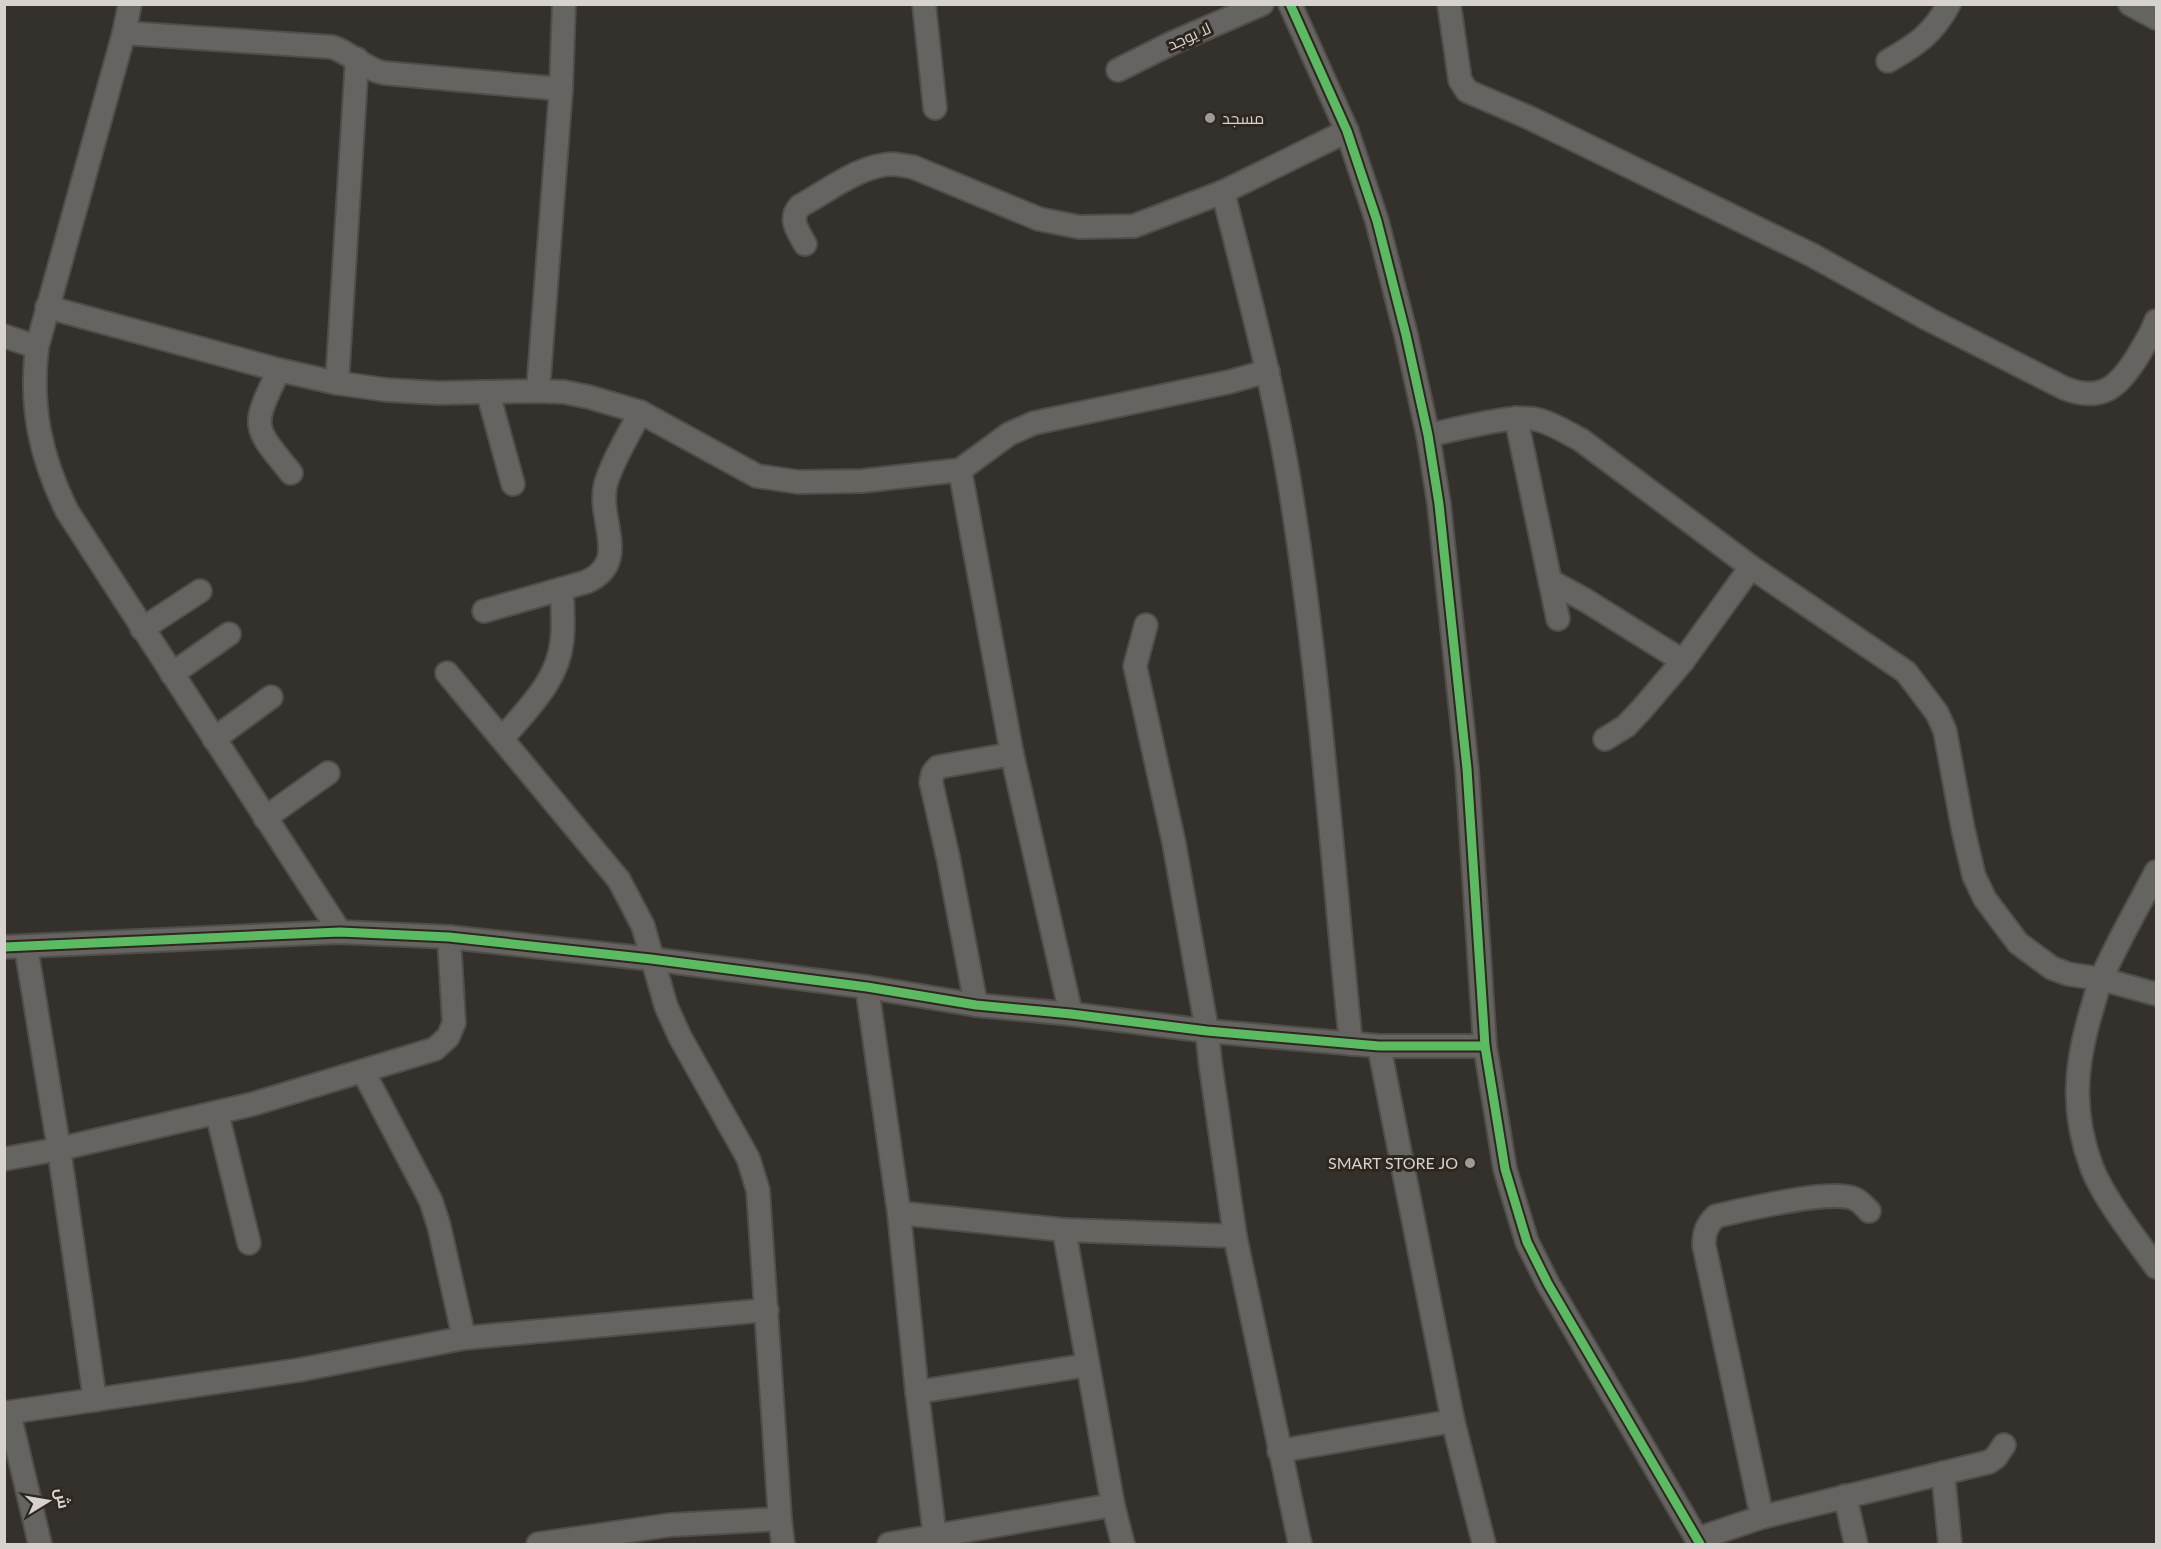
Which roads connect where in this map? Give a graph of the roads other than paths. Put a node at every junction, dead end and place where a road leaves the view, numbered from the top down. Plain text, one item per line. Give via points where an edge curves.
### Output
1 (130, 4) edge
2 (564, 4) edge
3 (924, 4) edge
4 (1262, 4) edge
5 (1290, 4) edge
6 (1449, 4) edge
7 (1949, 4) edge
8 (2130, 4) edge
9 (2157, 18) edge
10 (124, 33) junction
11 (357, 59) junction
12 (1888, 61) dead end
13 (1118, 70) dead end
14 (561, 89) junction
15 (935, 108) dead end
16 (1347, 131) junction
17 (1223, 192) junction
18 (805, 244) dead end
19 (47, 307) junction
20 (2157, 321) edge
21 (4, 336) edge
22 (37, 346) junction
23 (279, 370) junction
24 (1268, 370) junction
25 (337, 383) junction
26 (538, 392) junction
27 (488, 393) junction
28 (640, 412) junction
29 (1516, 418) junction
30 (1428, 435) junction
31 (960, 470) junction
32 (291, 473) dead end
33 (513, 484) dead end
34 (1751, 567) junction
35 (1550, 581) junction
36 (562, 589) junction
37 (200, 591) dead end
38 (484, 611) dead end
39 (1558, 619) dead end
40 (1146, 625) dead end
41 (142, 629) junction
42 (229, 634) dead end
43 (1683, 661) junction
44 (447, 673) dead end
45 (172, 674) junction
46 (271, 697) dead end
47 (503, 738) junction
48 (214, 739) junction
49 (1605, 739) dead end
50 (1012, 754) junction
51 (328, 773) dead end
52 (265, 818) junction
53 (2157, 872) edge
54 (340, 932) junction
55 (449, 937) junction
56 (15, 946) edge
57 (651, 959) junction
58 (2101, 979) junction
59 (867, 987) junction
60 (2157, 994) edge
61 (976, 1005) junction
62 (1071, 1014) junction
63 (1207, 1031) junction
64 (1351, 1044) junction
65 (1379, 1046) junction
66 (1485, 1046) junction
67 (363, 1071) junction
68 (217, 1113) junction
69 (59, 1149) junction
70 (4, 1159) edge
71 (1869, 1211) dead end
72 (899, 1213) junction
73 (1064, 1230) junction
74 (1235, 1236) junction
75 (249, 1243) dead end
76 (2157, 1267) edge
77 (767, 1310) junction
78 (464, 1338) junction
79 (1088, 1365) junction
80 (917, 1392) junction
81 (95, 1400) junction
82 (7, 1413) edge
83 (1453, 1421) junction
84 (2004, 1445) dead end
85 (1279, 1451) junction
86 (1943, 1473) junction
87 (1845, 1496) junction
88 (1113, 1505) junction
89 (1762, 1517) junction
90 (780, 1519) junction
91 (935, 1537) junction
92 (1698, 1542) edge
93 (40, 1545) edge
94 (538, 1545) edge
95 (783, 1545) edge
96 (889, 1545) edge
97 (1124, 1545) edge
98 (1300, 1545) edge
99 (1484, 1545) edge
100 (1856, 1545) edge
101 (1950, 1545) edge

1 - 10 street
2 - 14 street
3 - 15 street
4 - 13 street, لا يوجد
5 - 16 street
6 - 20 street via 1460,80 1467,91 1812,255 2064,388 2092,394 2110,389 2131,368
7 - 12 street via 1919,43
8 - 9 street
10 - 11 street via 332,47
10 - 19 street
11 - 14 street via 384,74
11 - 25 street
14 - 26 street
16 - 17 street
16 - 30 street via 1377,221
17 - 18 street via 1134,226 1078,227 1040,219 913,167 885,165 858,174 800,206 793,217
17 - 24 street
19 - 22 street
19 - 23 street
21 - 22 street
22 - 41 street via 34,403 54,485
23 - 25 street
23 - 32 street via 259,420 263,439
24 - 31 street via 1229,382 1034,423 1009,434
24 - 64 street via 1307,604
25 - 27 street via 428,393
26 - 27 street
26 - 28 street via 589,397
27 - 33 street
28 - 31 street via 757,476 798,482 862,481
28 - 36 street via 606,483 604,502 611,549 607,566 594,579
29 - 30 street
29 - 34 street via 1537,420 1581,440
29 - 35 street
30 - 66 street via 1466,757
31 - 50 street
34 - 43 street
34 - 58 street via 1906,672 1946,730 1968,855 1985,899 2018,943 2037,958 2068,974
35 - 39 street
35 - 43 street
36 - 38 street
36 - 47 street via 562,641 556,666 544,688
37 - 41 street
40 - 63 street via 1135,666 1174,843
41 - 45 street
42 - 45 street
43 - 49 street via 1634,718
44 - 47 street
45 - 48 street
46 - 48 street
47 - 57 street via 619,880 643,926
48 - 52 street
50 - 61 street via 938,767 931,783
50 - 62 street
51 - 52 street
52 - 54 street
53 - 58 street
54 - 55 street
54 - 56 street
55 - 57 street
55 - 67 street via 454,1015 448,1037 435,1049
56 - 69 street
57 - 59 street
57 - 77 street via 680,1037 751,1167 758,1190
58 - 60 street
58 - 76 street via 2077,1071 2083,1136 2092,1169
59 - 61 street
59 - 72 street
61 - 62 street
62 - 63 street
63 - 64 street
63 - 74 street
64 - 65 street
65 - 66 street
65 - 83 street
66 - 92 street via 1505,1169 1527,1242
67 - 68 street
67 - 78 street via 431,1201
68 - 69 street
68 - 75 street
69 - 70 street
69 - 81 street
71 - 89 street via 1857,1199 1823,1195 1716,1216 1707,1225 1704,1245
72 - 73 street
72 - 80 street
73 - 74 street
73 - 79 street
74 - 85 street
77 - 78 street
77 - 90 street
78 - 81 street via 299,1370
79 - 80 street
79 - 88 street
80 - 91 street
81 - 82 street
82 - 93 street
83 - 85 street
83 - 99 street
84 - 86 street via 1989,1462
85 - 98 street
86 - 87 street
86 - 101 street
87 - 89 street
87 - 100 street
88 - 91 street
88 - 97 street
89 - 92 street
90 - 94 street via 670,1525
90 - 95 street
91 - 96 street

